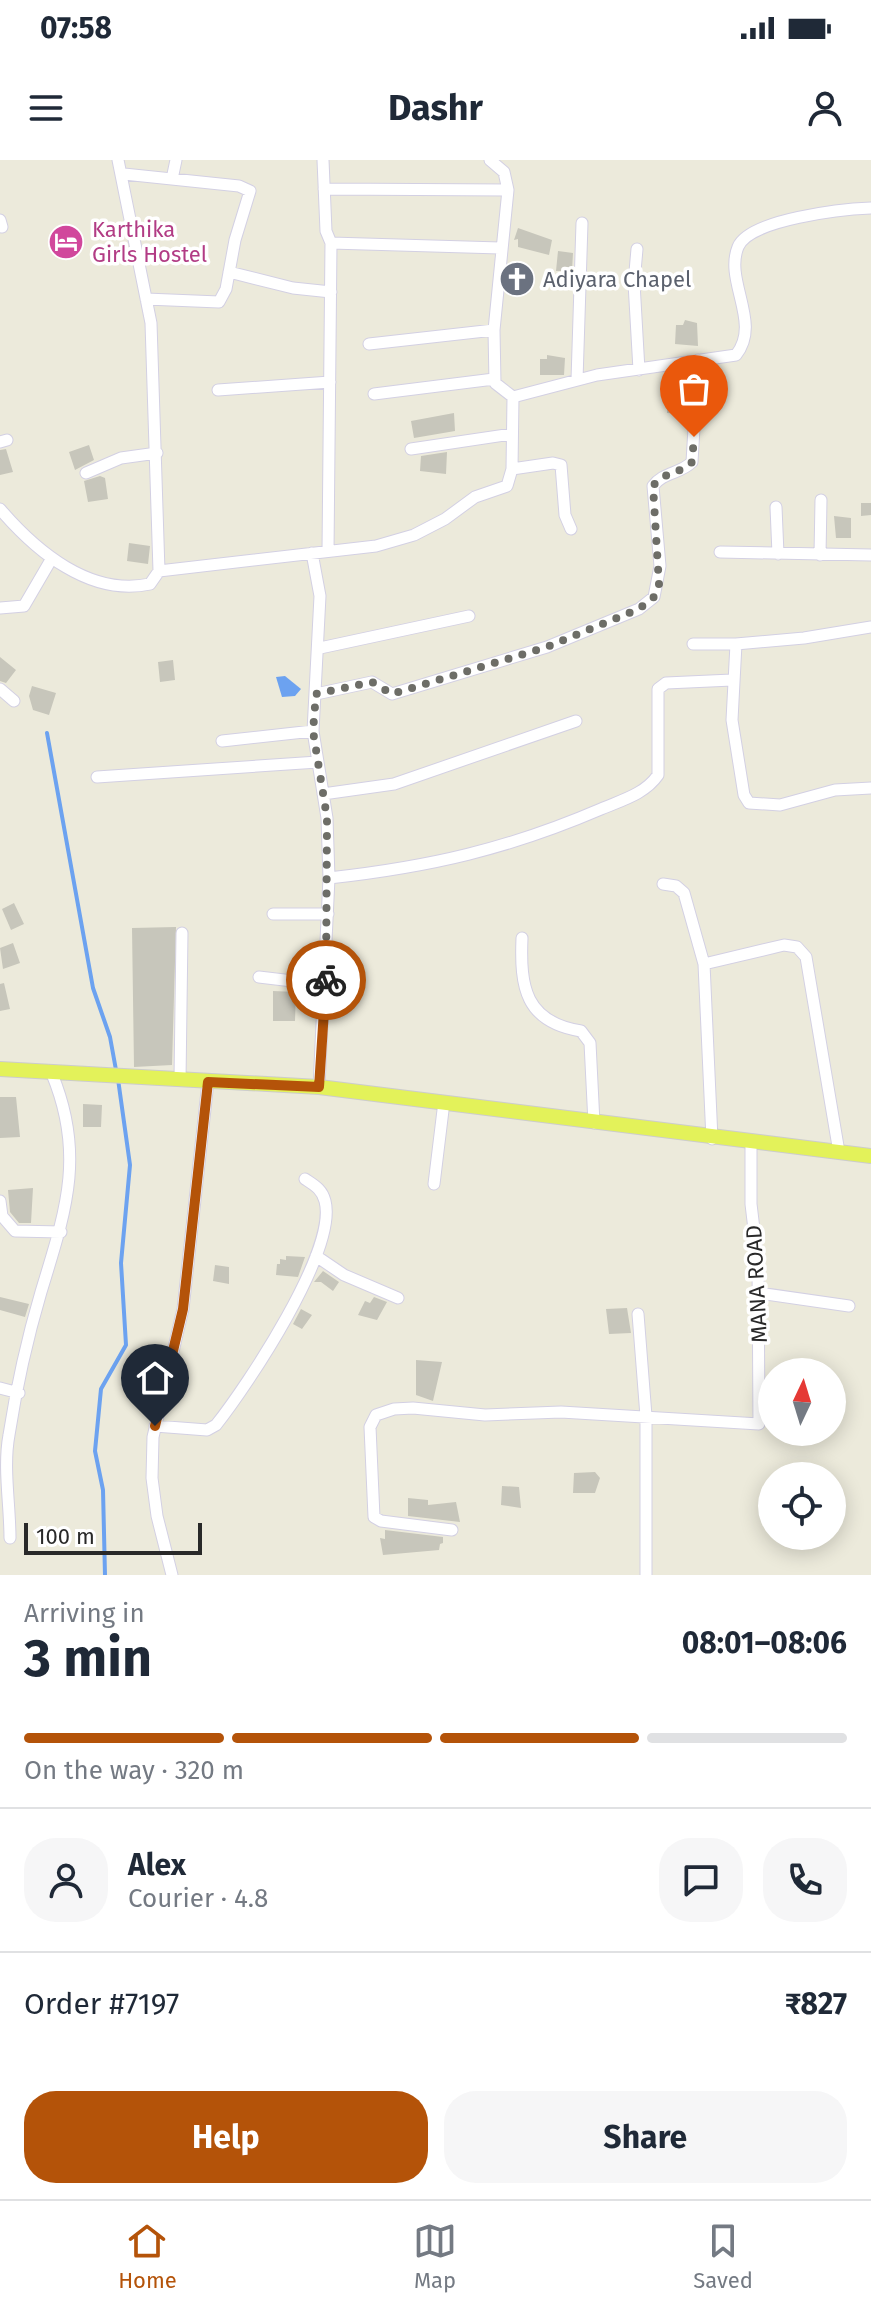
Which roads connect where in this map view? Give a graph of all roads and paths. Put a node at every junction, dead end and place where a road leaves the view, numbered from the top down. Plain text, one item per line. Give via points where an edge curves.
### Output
1 (118, 160) edge
2 (176, 160) edge
3 (323, 160) edge
4 (490, 160) edge
5 (124, 174) junction
6 (172, 179) junction
7 (324, 189) junction
8 (508, 190) junction
9 (871, 208) edge
10 (582, 223) dead end
11 (331, 243) junction
12 (500, 248) junction
13 (637, 249) dead end
14 (229, 272) junction
15 (331, 292) junction
16 (146, 299) junction
17 (494, 330) junction
18 (369, 344) dead end
19 (698, 360) junction
20 (639, 370) junction
21 (494, 379) junction
22 (577, 380) junction
23 (330, 382) junction
24 (218, 390) dead end
25 (374, 394) dead end
26 (513, 397) junction
27 (512, 434) junction
28 (411, 449) dead end
29 (157, 453) junction
30 (512, 469) junction
31 (86, 473) dead end
32 (821, 500) dead end
33 (776, 507) dead end
34 (0, 509) edge
35 (571, 529) dead end
36 (328, 551) junction
37 (720, 552) dead end
38 (312, 553) junction
39 (778, 554) junction
40 (820, 555) junction
41 (871, 555) edge
42 (52, 558) junction
43 (159, 571) junction
44 (0, 608) edge
45 (469, 616) dead end
46 (871, 627) edge
47 (693, 644) dead end
48 (736, 644) junction
49 (320, 648) junction
50 (732, 680) junction
51 (0, 689) edge
52 (316, 694) junction
53 (14, 701) dead end
54 (576, 721) dead end
55 (313, 731) junction
56 (222, 741) dead end
57 (318, 762) junction
58 (97, 777) dead end
59 (871, 788) edge
60 (323, 794) junction
61 (329, 878) junction
62 (663, 884) dead end
63 (273, 914) dead end
64 (328, 914) junction
65 (182, 933) dead end
66 (522, 938) dead end
67 (704, 964) junction
68 (259, 977) dead end
69 (326, 985) junction
70 (0, 1069) edge
71 (52, 1074) junction
72 (180, 1080) junction
73 (208, 1082) junction
74 (319, 1087) junction
75 (444, 1102) junction
76 (594, 1123) junction
77 (712, 1139) junction
78 (751, 1143) junction
79 (839, 1152) junction
80 (871, 1156) edge
81 (305, 1179) dead end
82 (434, 1184) dead end
83 (0, 1201) edge
84 (61, 1232) junction
85 (316, 1256) junction
86 (759, 1293) junction
87 (398, 1298) dead end
88 (849, 1306) dead end
89 (638, 1314) dead end
90 (0, 1388) edge
91 (19, 1393) junction
92 (646, 1416) junction
93 (155, 1426) junction
94 (452, 1530) dead end
95 (10, 1538) dead end
96 (172, 1575) edge
97 (646, 1575) edge

1 - 5 street
2 - 6 street
3 - 7 street
4 - 8 street via 504,172
5 - 6 street
5 - 16 street
6 - 14 street via 250,191
7 - 8 street
7 - 11 street
8 - 12 street
9 - 19 street via 802,216 745,238 735,257 745,321 742,347 736,355
10 - 22 street
11 - 12 street
11 - 15 street
12 - 17 street
13 - 20 street
14 - 15 street
14 - 16 street via 223,297 215,304
15 - 23 street
16 - 29 street
17 - 18 street
17 - 21 street
19 - 20 street
19 - 52 street via 692,462 659,477 653,486 660,566 654,597 639,609 547,647 392,694 372,682
20 - 22 street
21 - 25 street
21 - 26 street via 499,390
22 - 26 street
23 - 24 street
23 - 36 street
26 - 27 street
27 - 28 street
27 - 30 street
29 - 31 street via 121,458
29 - 43 street
30 - 35 street via 561,465
30 - 36 street via 507,486 475,497 414,535
32 - 40 street
33 - 39 street
34 - 42 street
36 - 38 street
37 - 39 street
38 - 43 street
38 - 49 street via 320,596
39 - 40 street
40 - 41 street
42 - 43 street via 85,578 132,588 150,584
42 - 44 street via 24,606
45 - 49 street
46 - 48 street
47 - 48 street
48 - 50 street
49 - 52 street
50 - 59 street via 732,720 749,803 780,805 835,790
50 - 61 street via 666,683 658,689 658,775 640,792 556,829 488,851 416,868
51 - 53 street
52 - 55 street
54 - 60 street via 394,784
55 - 56 street
55 - 57 street
57 - 58 street
57 - 60 street
60 - 61 street
61 - 64 street
62 - 67 street via 684,893
63 - 64 street
64 - 69 street
65 - 72 street
66 - 76 street via 521,974 530,1003 564,1028 581,1031 590,1043
67 - 77 street
67 - 79 street via 784,945 797,947 806,957
68 - 69 street
69 - 74 street
70 - 71 main road
71 - 72 main road
71 - 84 street via 70,1132
72 - 73 main road
73 - 74 main road
73 - 93 street via 183,1309
74 - 75 main road
75 - 76 main road
75 - 82 street
76 - 77 main road
77 - 78 main road
78 - 79 main road
78 - 86 street, MANA ROAD
79 - 80 main road
81 - 85 street via 319,1188 327,1211
83 - 84 street via 2,1216 15,1231
84 - 91 street via 40,1294
85 - 87 street via 344,1275
85 - 93 street via 277,1333 216,1425 207,1430
86 - 88 street
86 - 92 street, MANA ROAD via 759,1424
89 - 92 street
90 - 91 street
91 - 95 street via 8,1437
92 - 94 street via 485,1415 413,1408 376,1415 370,1427 374,1517
92 - 97 street
93 - 96 street via 152,1478

